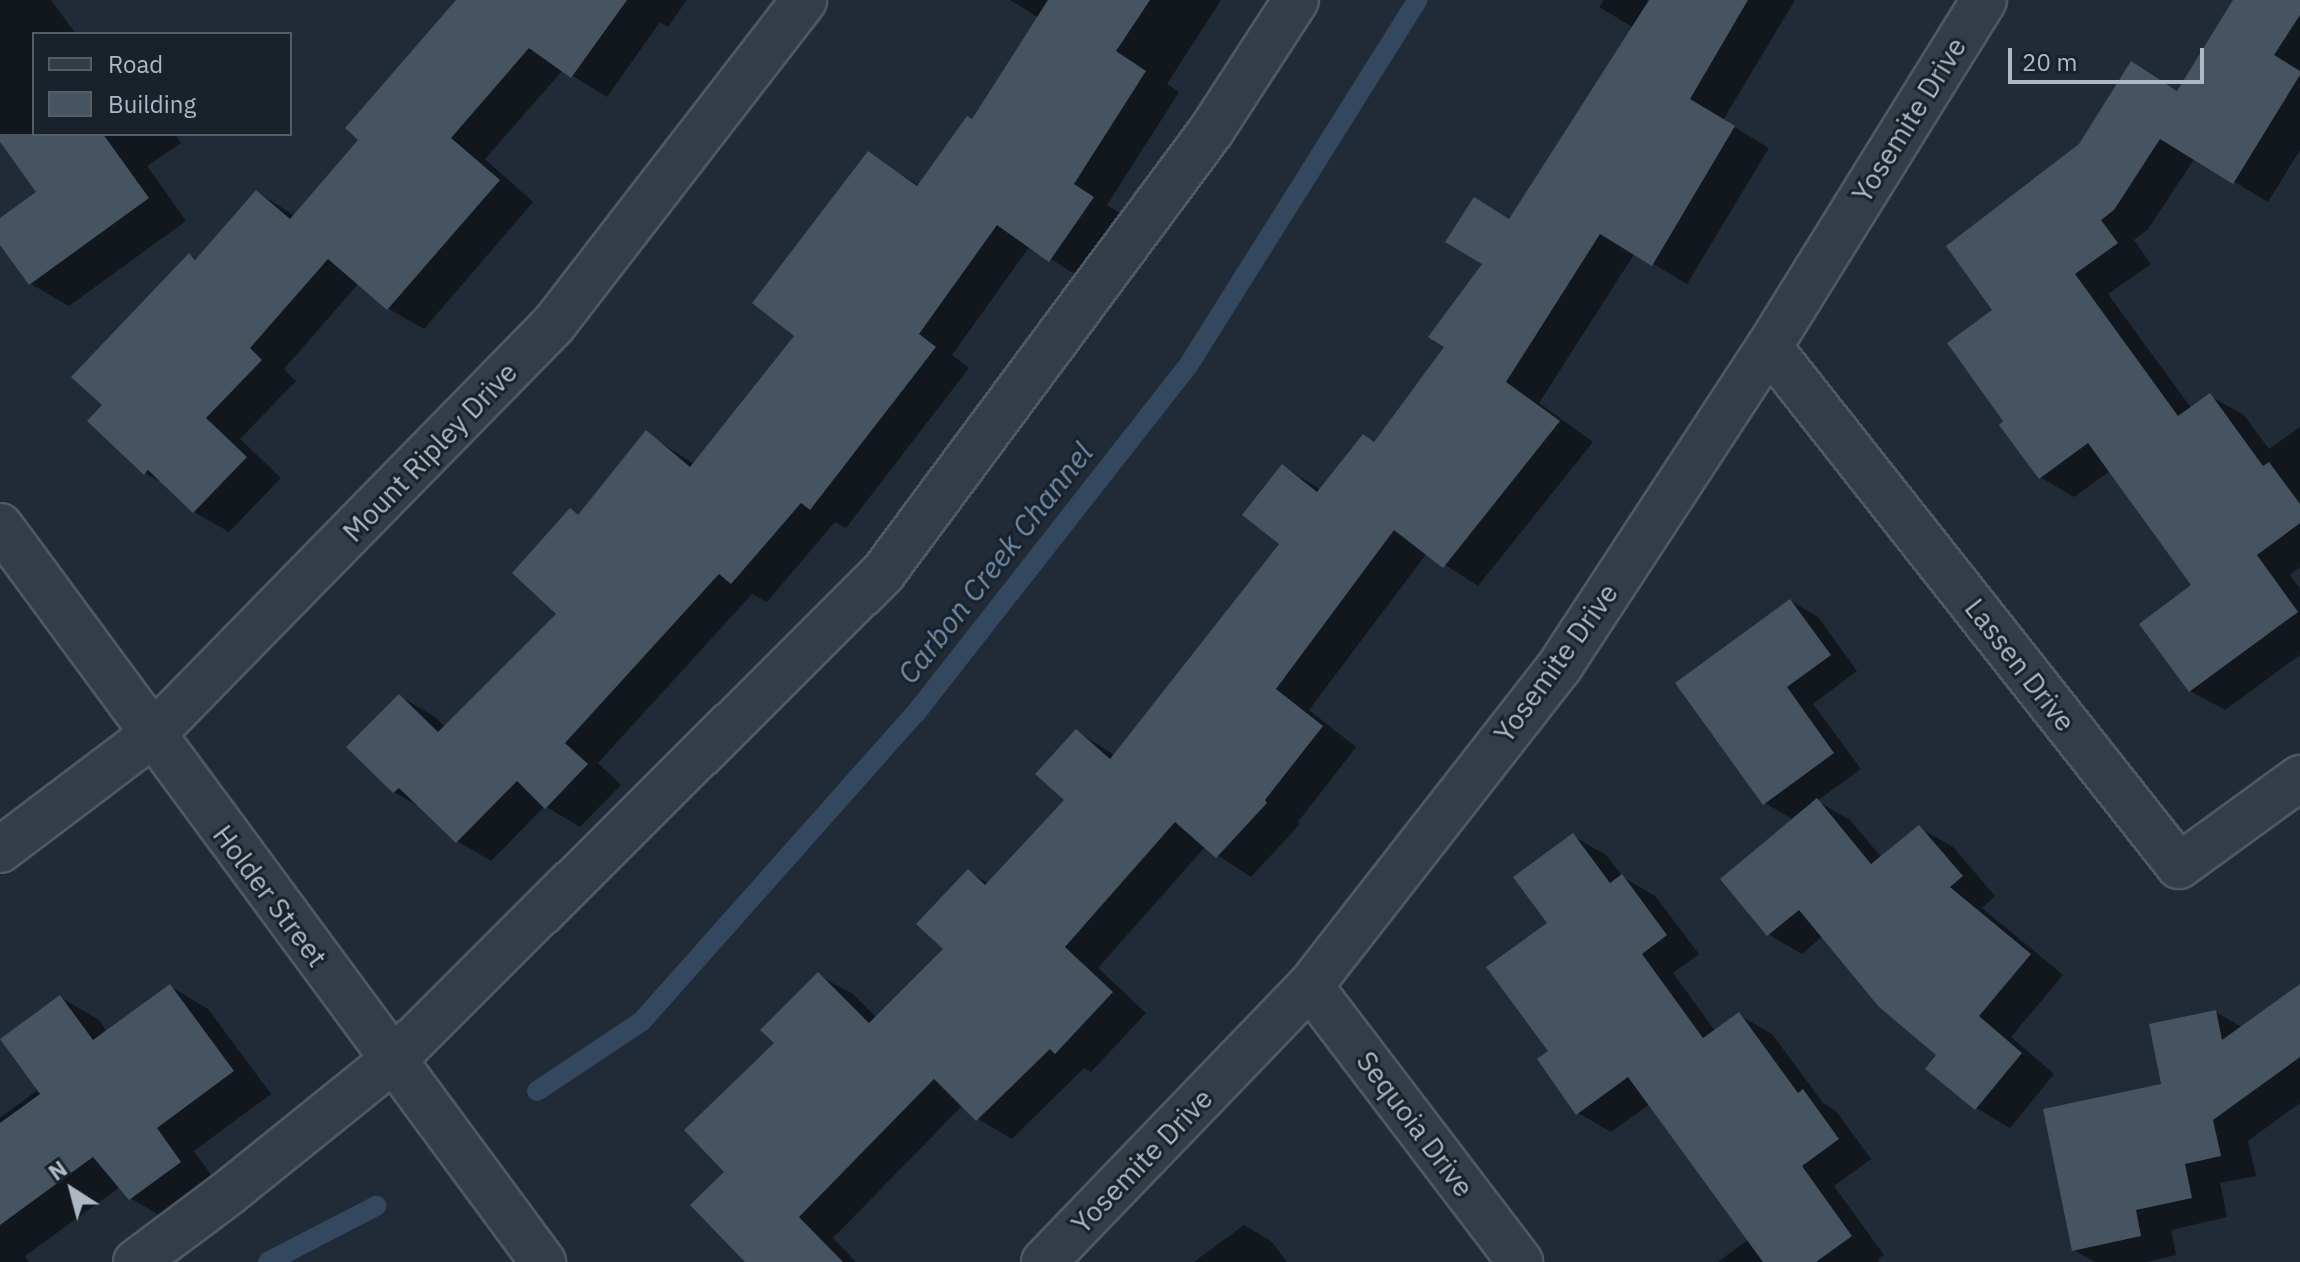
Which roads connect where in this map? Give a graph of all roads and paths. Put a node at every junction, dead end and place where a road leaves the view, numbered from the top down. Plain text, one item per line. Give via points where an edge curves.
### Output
1 (804, 0) edge
2 (1296, 0) edge
3 (1984, 0) edge
4 (1769, 347) junction
5 (0, 526) edge
6 (151, 736) junction
7 (2300, 778) edge
8 (0, 850) edge
9 (1310, 986) junction
10 (392, 1061) junction
11 (136, 1262) edge
12 (543, 1262) edge
13 (1044, 1262) edge
14 (1520, 1262) edge

1 - 6 street, Mount Ripley Drive via 554,324
2 - 10 street via 1211,131 883,573
3 - 4 street, Yosemite Drive
4 - 7 street, Lassen Drive via 2179,866
4 - 9 street, Yosemite Drive via 1560,666
5 - 6 street, Holder Street
6 - 8 street, Mount Ripley Drive
6 - 10 street, Holder Street
9 - 13 street, Yosemite Drive
9 - 14 street, Sequoia Drive
10 - 11 street
10 - 12 street, Holder Street

